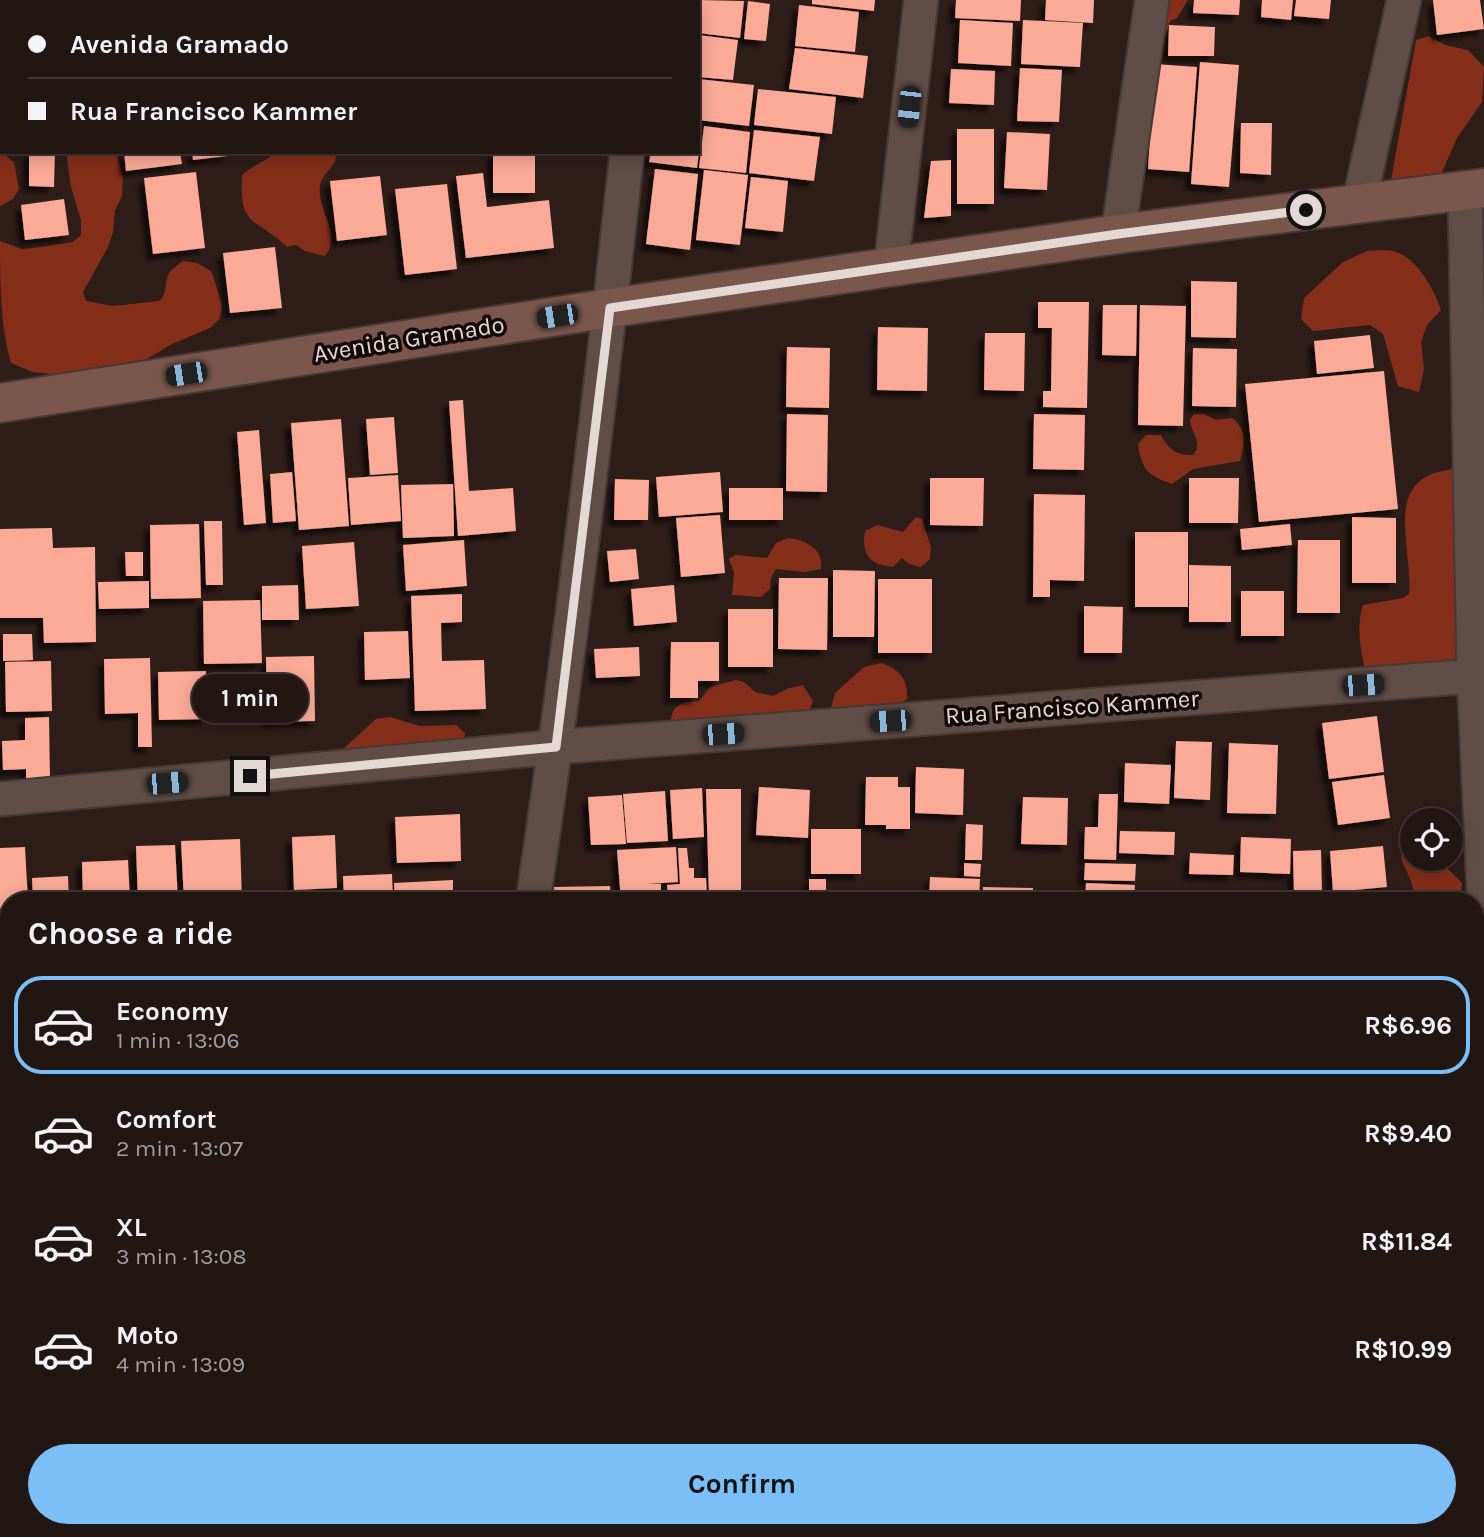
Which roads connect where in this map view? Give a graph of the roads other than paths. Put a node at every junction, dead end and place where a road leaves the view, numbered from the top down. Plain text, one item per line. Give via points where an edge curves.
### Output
1 (921, 0) edge
2 (1152, 0) edge
3 (1404, 0) edge
4 (627, 154) edge
5 (1475, 189) edge
6 (1359, 203) junction
7 (1118, 234) junction
8 (891, 267) junction
9 (610, 308) junction
10 (0, 403) edge
11 (1474, 676) junction
12 (556, 747) junction
13 (0, 799) edge
14 (1484, 891) edge
15 (534, 892) edge

1 - 8 street
2 - 7 street
3 - 6 street
4 - 9 street
5 - 6 street, Avenida Gramado
5 - 11 street
6 - 7 street, Avenida Gramado
7 - 8 street, Avenida Gramado
8 - 9 street, Avenida Gramado
9 - 10 street, Avenida Gramado
9 - 12 street
11 - 12 street, Rua Francisco Kammer
11 - 14 street
12 - 13 street, Rua Francisco Kammer
12 - 15 street

